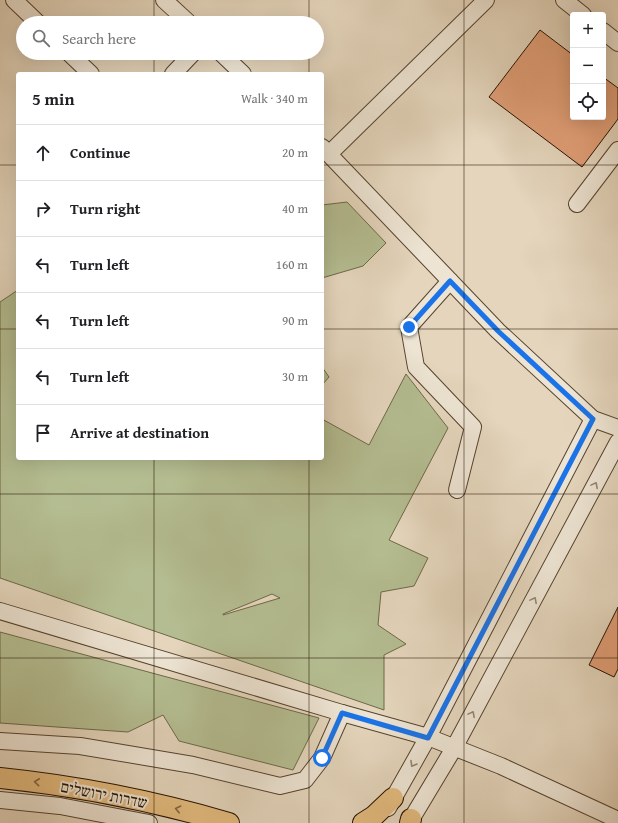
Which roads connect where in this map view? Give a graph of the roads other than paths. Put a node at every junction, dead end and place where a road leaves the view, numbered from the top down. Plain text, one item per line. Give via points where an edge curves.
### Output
1 (14, 0) edge
2 (164, 0) edge
3 (486, 0) edge
4 (564, 0) edge
5 (579, 12) edge
6 (31, 16) edge
7 (181, 16) edge
8 (606, 33) edge
9 (618, 43) edge
10 (76, 60) edge
11 (186, 60) edge
12 (228, 60) edge
13 (88, 72) edge
14 (175, 72) edge
15 (241, 72) edge
16 (618, 150) edge
17 (325, 151) edge
18 (577, 204) dead end
19 (450, 281) junction
20 (593, 419) junction
21 (618, 428) edge
22 (618, 442) edge
23 (457, 490) dead end
24 (0, 611) edge
25 (342, 713) junction
26 (428, 738) junction
27 (0, 741) edge
28 (454, 748) junction
29 (0, 778) edge
30 (393, 798) junction
31 (0, 800) edge
32 (618, 820) edge
33 (410, 822) edge
34 (149, 823) edge
35 (229, 823) edge
36 (363, 823) edge
37 (380, 823) edge

1 - 6 street
2 - 7 street
3 - 17 street
4 - 5 street
8 - 9 street
10 - 13 street
11 - 14 street
12 - 15 street
16 - 18 street
17 - 19 street
19 - 20 street via 498,331
19 - 23 street via 409,327 416,366 474,427
20 - 21 street
20 - 26 street
28 -> 22 street
24 - 25 street
25 - 26 street
25 - 27 street via 322,758 305,780 280,786 193,765 80,746
26 - 28 street
26 -> 30 street
28 - 32 street via 502,766
28 - 33 street
35 -> 29 main road, שדרות ירושלים via 128,798 50,783
30 - 36 main road
30 - 37 street
31 - 34 street via 60,806

